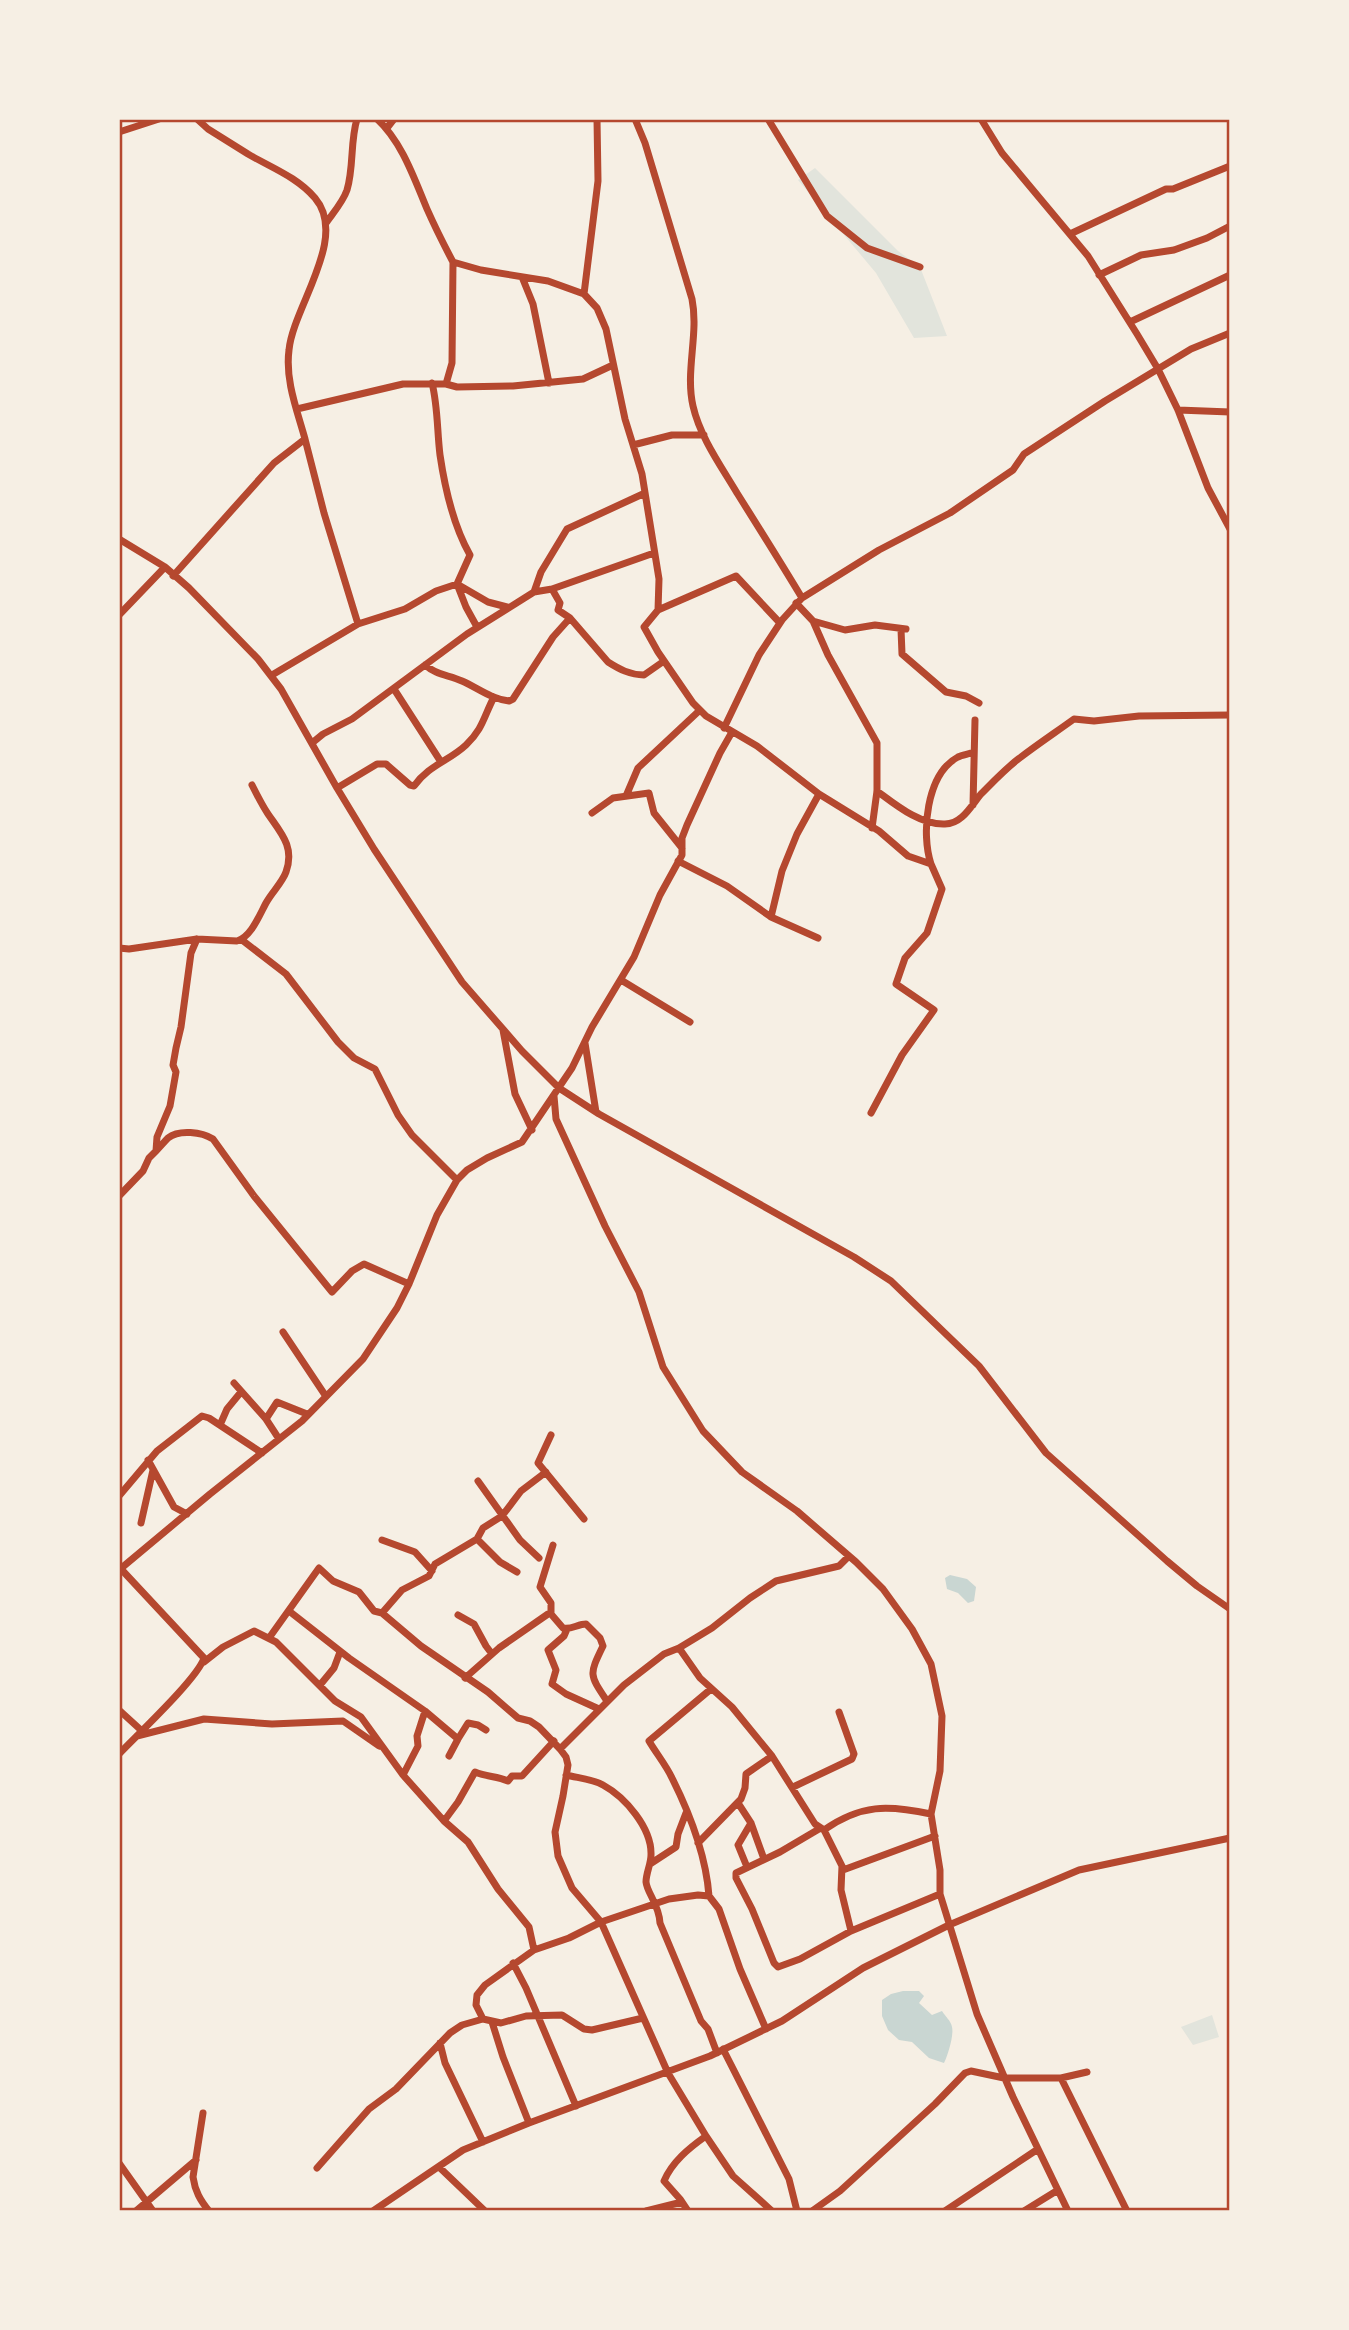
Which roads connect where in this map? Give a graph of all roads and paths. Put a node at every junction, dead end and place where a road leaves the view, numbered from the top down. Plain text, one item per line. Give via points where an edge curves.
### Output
1 (159, 119) edge
2 (197, 119) edge
3 (357, 119) edge
4 (377, 119) edge
5 (394, 119) edge
6 (597, 119) edge
7 (635, 119) edge
8 (768, 119) edge
9 (982, 119) edge
10 (387, 128) junction
11 (119, 132) edge
12 (1230, 166) edge
13 (326, 223) junction
14 (1230, 226) edge
15 (1070, 234) junction
16 (453, 262) junction
17 (920, 267) dead end
18 (1099, 275) junction
19 (1230, 275) edge
20 (522, 277) junction
21 (584, 295) junction
22 (1130, 322) junction
23 (1230, 333) edge
24 (613, 365) junction
25 (1158, 369) junction
26 (432, 383) junction
27 (549, 383) junction
28 (446, 384) junction
29 (297, 409) junction
30 (1178, 410) junction
31 (1230, 412) edge
32 (704, 435) junction
33 (305, 439) junction
34 (633, 445) junction
35 (645, 494) junction
36 (1230, 529) edge
37 (119, 539) edge
38 (654, 553) junction
39 (165, 568) junction
40 (173, 576) junction
41 (457, 584) junction
42 (552, 589) junction
43 (534, 592) junction
44 (799, 600) junction
45 (507, 607) junction
46 (658, 610) junction
47 (119, 615) edge
48 (570, 618) junction
49 (813, 621) junction
50 (780, 623) junction
51 (358, 624) junction
52 (477, 627) junction
53 (664, 661) junction
54 (425, 665) junction
55 (272, 675) junction
56 (394, 689) junction
57 (494, 697) junction
58 (979, 703) dead end
59 (700, 710) junction
60 (1230, 715) edge
61 (975, 720) dead end
62 (728, 730) junction
63 (312, 743) junction
64 (974, 752) junction
65 (442, 762) junction
66 (252, 785) dead end
67 (337, 788) junction
68 (877, 791) junction
69 (819, 794) junction
70 (626, 796) junction
71 (973, 805) junction
72 (592, 813) dead end
73 (926, 820) junction
74 (872, 828) junction
75 (682, 848) junction
76 (678, 861) junction
77 (931, 864) junction
78 (771, 917) junction
79 (197, 939) junction
80 (818, 939) dead end
81 (242, 940) junction
82 (119, 947) edge
83 (621, 980) junction
84 (690, 1022) dead end
85 (503, 1029) junction
86 (585, 1042) junction
87 (559, 1088) junction
88 (554, 1096) junction
89 (596, 1112) junction
90 (871, 1113) dead end
91 (532, 1129) junction
92 (156, 1151) junction
93 (457, 1180) junction
94 (119, 1196) edge
95 (409, 1284) junction
96 (283, 1332) dead end
97 (234, 1383) dead end
98 (242, 1392) junction
99 (325, 1395) junction
100 (307, 1414) junction
101 (265, 1419) junction
102 (220, 1425) junction
103 (551, 1435) dead end
104 (279, 1439) junction
105 (262, 1453) junction
106 (148, 1460) junction
107 (153, 1469) junction
108 (546, 1472) junction
109 (478, 1481) dead end
110 (119, 1496) edge
111 (187, 1514) junction
112 (502, 1516) junction
113 (584, 1520) dead end
114 (141, 1523) dead end
115 (477, 1539) junction
116 (382, 1540) dead end
117 (553, 1545) dead end
118 (849, 1556) junction
119 (538, 1558) dead end
120 (120, 1570) edge
121 (432, 1571) junction
122 (517, 1572) dead end
123 (1229, 1606) edge
124 (289, 1611) junction
125 (382, 1614) junction
126 (551, 1614) junction
127 (458, 1615) dead end
128 (567, 1629) junction
129 (269, 1638) junction
130 (679, 1648) junction
131 (340, 1652) junction
132 (492, 1654) junction
133 (204, 1662) junction
134 (466, 1678) junction
135 (320, 1685) junction
136 (711, 1689) junction
137 (607, 1702) junction
138 (600, 1709) junction
139 (119, 1710) edge
140 (425, 1711) junction
141 (839, 1712) dead end
142 (486, 1730) dead end
143 (139, 1733) junction
144 (458, 1739) junction
145 (554, 1741) junction
146 (560, 1749) junction
147 (385, 1751) junction
148 (119, 1754) edge
149 (449, 1756) dead end
150 (772, 1756) junction
151 (403, 1775) junction
152 (566, 1775) junction
153 (793, 1787) junction
154 (738, 1803) junction
155 (687, 1812) junction
156 (931, 1814) junction
157 (444, 1821) junction
158 (751, 1823) junction
159 (822, 1829) junction
160 (935, 1836) junction
161 (1230, 1838) edge
162 (698, 1843) junction
163 (764, 1859) junction
164 (650, 1864) junction
165 (747, 1867) junction
166 (843, 1870) junction
167 (940, 1895) junction
168 (709, 1896) junction
169 (657, 1903) junction
170 (601, 1922) junction
171 (949, 1925) junction
172 (851, 1931) junction
173 (534, 1950) junction
174 (513, 1963) junction
175 (539, 2016) junction
176 (643, 2018) junction
177 (483, 2020) junction
178 (492, 2022) junction
179 (766, 2029) junction
180 (440, 2043) junction
181 (720, 2051) junction
182 (1087, 2072) dead end
183 (668, 2073) junction
184 (1004, 2078) junction
185 (1061, 2078) junction
186 (576, 2106) junction
187 (204, 2113) dead end
188 (529, 2123) junction
189 (706, 2136) junction
190 (483, 2142) junction
191 (1038, 2149) junction
192 (196, 2161) junction
193 (119, 2163) edge
194 (439, 2167) junction
195 (317, 2168) dead end
196 (1058, 2190) junction
197 (146, 2201) junction
198 (682, 2202) junction
199 (136, 2211) edge
200 (153, 2211) edge
201 (209, 2211) edge
202 (375, 2211) edge
203 (485, 2211) edge
204 (646, 2211) edge
205 (688, 2211) edge
206 (772, 2211) edge
207 (797, 2211) edge
208 (812, 2211) edge
209 (945, 2211) edge
210 (1024, 2211) edge
211 (1068, 2211) edge
212 (1127, 2211) edge

1 - 11 street
2 - 13 street via 304,186 318,201
3 - 13 street via 346,193
4 - 10 street
5 - 10 street
6 - 21 street via 598,181
7 - 32 street via 691,290 695,313 691,387
8 - 17 street via 827,216 867,248
9 - 15 street via 1002,153
10 - 16 street
12 - 15 street via 1166,189
13 - 29 street via 314,278 289,348 288,375
14 - 18 street via 1174,250 1141,255
15 - 18 street
16 - 20 street
16 - 28 street via 452,363
18 - 22 street
19 - 22 street
20 - 21 street
20 - 27 street via 533,304
21 - 24 street via 597,308 606,328
22 - 25 street
23 - 25 street
24 - 27 street via 583,379
24 - 34 street
25 - 30 street
25 - 44 street via 1024,454 1013,470 950,513 878,550
26 - 28 street
26 - 29 street via 403,384
26 - 41 street via 446,491 459,537 470,555
27 - 28 street
29 - 33 street
30 - 31 street
30 - 36 street via 1208,488
32 - 34 street via 673,435
32 - 44 street
33 - 40 street via 274,463
33 - 51 street
34 - 35 street
35 - 38 street
35 - 43 street via 567,529
37 - 39 street
38 - 42 street
38 - 46 street
39 - 40 street
39 - 47 street
40 - 55 street
41 - 45 street via 488,603
41 - 51 street via 405,609
41 - 52 street
42 - 43 street
42 - 48 street via 560,603 558,610
43 - 45 street
44 - 49 street
44 - 50 street
45 - 52 street
46 - 50 street via 736,576
46 - 53 street via 644,627
48 - 53 street via 608,662 621,670 644,675
48 - 57 street via 513,699
49 - 58 street via 845,630 874,625 903,629 902,654 946,692
49 - 68 street via 875,736
50 - 62 street via 759,654
51 - 55 street
52 - 54 street
53 - 59 street
54 - 56 street
54 - 57 street
55 - 63 street
56 - 63 street
56 - 65 street
57 - 65 street via 481,728
59 - 62 street
59 - 70 street via 638,768
60 - 71 street via 1074,719 1020,757
61 - 64 street
62 - 69 street via 757,746
62 - 75 street via 687,825
63 - 67 street
64 - 71 street
64 - 73 street via 956,758 939,777
65 - 67 street via 414,786 382,764
66 - 81 street via 286,838 290,856 282,880
67 - 85 street via 455,972
68 - 73 street
68 - 74 street
69 - 74 street
69 - 78 street via 782,871
70 - 72 street via 613,798
70 - 75 street via 649,793 654,813
71 - 73 street via 959,820 947,824
73 - 77 street
74 - 77 street via 908,856
75 - 76 street
76 - 78 street via 727,886
76 - 83 street
77 - 90 street via 942,889 927,933 905,958 896,984 934,1010 902,1055
78 - 80 street
79 - 81 street
79 - 82 street
79 - 92 street via 191,953 170,1106
81 - 93 street via 286,974 354,1058 375,1069 412,1135
83 - 84 street
83 - 86 street
85 - 87 street
85 - 91 street via 515,1094
86 - 87 street
86 - 89 street
87 - 88 street
87 - 89 street
88 - 91 street
88 - 118 street via 556,1119 639,1292 663,1367 703,1431 742,1472
89 - 123 street via 891,1281 979,1366 1046,1453 1187,1578
91 - 93 street via 523,1142 487,1158
92 - 94 street
92 - 95 street via 170,1136 181,1133 213,1139 332,1292 364,1264
93 - 95 street
95 - 99 street via 363,1359
96 - 99 street
97 - 98 street
98 - 101 street
98 - 102 street
99 - 100 street
100 - 101 street via 277,1402
100 - 104 street
101 - 104 street
102 - 105 street
102 - 106 street via 202,1416
103 - 108 street via 538,1463
104 - 105 street
105 - 111 street
106 - 107 street
106 - 110 street
107 - 111 street via 174,1507
107 - 114 street
108 - 112 street via 522,1491
108 - 113 street
109 - 112 street
111 - 120 street
112 - 115 street via 483,1528
112 - 119 street
115 - 121 street via 435,1564
115 - 122 street
116 - 121 street via 415,1552
117 - 126 street via 540,1587 551,1603
118 - 130 street via 839,1566 776,1581
118 - 156 street via 883,1589 931,1664 942,1716 940,1771
120 - 133 street via 202,1654
121 - 125 street via 402,1590
124 - 125 street via 319,1568 333,1581 359,1592
124 - 129 street
124 - 131 street
125 - 134 street
126 - 128 street
126 - 132 street
127 - 132 street via 474,1624
128 - 137 street via 586,1624 600,1638 603,1646 591,1670
128 - 138 street via 548,1650 556,1670 552,1684
129 - 133 street via 254,1631
129 - 135 street
130 - 136 street
130 - 137 street via 664,1654
131 - 135 street
131 - 140 street
132 - 134 street
133 - 143 street
134 - 145 street
135 - 147 street via 361,1717
136 - 150 street
136 - 155 street via 649,1741
137 - 138 street
138 - 146 street
139 - 143 street
140 - 144 street
140 - 151 street via 418,1746
141 - 153 street via 852,1759
142 - 144 street via 468,1723
143 - 147 street via 204,1719 272,1724 343,1721
143 - 148 street
144 - 149 street
145 - 146 street
145 - 157 street via 522,1776 508,1781 475,1772
146 - 152 street via 568,1765
147 - 151 street
150 - 153 street
150 - 154 street via 746,1774
151 - 157 street
152 - 164 street via 601,1783 623,1798 643,1826 652,1853
152 - 170 street via 555,1832 558,1856 572,1888
153 - 159 street
154 - 158 street
154 - 162 street
155 - 162 street
155 - 164 street via 676,1847
156 - 159 street via 904,1808 860,1810
156 - 160 street
157 - 173 street via 468,1842 529,1927
158 - 163 street
158 - 165 street via 738,1845
159 - 163 street
159 - 166 street
160 - 166 street
160 - 167 street
161 - 171 street via 1079,1870
162 - 168 street
163 - 165 street
164 - 169 street via 646,1884
165 - 172 street via 736,1873 736,1878 778,1967
166 - 172 street via 841,1890
167 - 171 street
167 - 172 street
168 - 169 street
168 - 179 street via 719,1909
169 - 170 street
169 - 181 street via 660,1923 701,2021
170 - 173 street
170 - 176 street
171 - 179 street via 863,1968
171 - 184 street via 972,2003
173 - 174 street
174 - 175 street
174 - 177 street via 477,1995
175 - 176 street via 562,2015 592,2030
175 - 178 street
175 - 186 street
176 - 183 street
177 - 178 street
177 - 180 street via 462,2025
178 - 188 street
179 - 181 street
180 - 190 street
180 - 195 street via 396,2089 369,2109
181 - 183 street
181 - 207 street via 789,2179
182 - 185 street
183 - 186 street
183 - 189 street
184 - 185 street
184 - 191 street
184 - 208 street via 965,2073
185 - 212 street
186 - 188 street
187 - 192 street
188 - 190 street
189 - 198 street via 670,2166 664,2181
189 - 206 street via 733,2176
190 - 194 street
191 - 196 street
191 - 209 street
192 - 197 street
192 - 201 street via 194,2188
193 - 197 street
194 - 202 street
194 - 203 street
196 - 210 street
196 - 211 street
197 - 199 street
197 - 200 street
198 - 204 street
198 - 205 street

